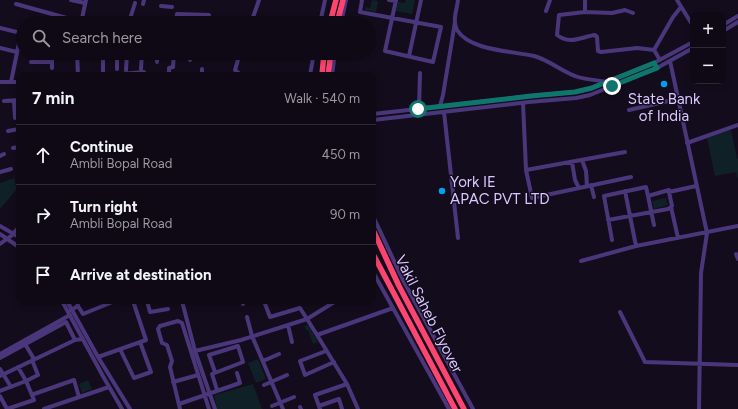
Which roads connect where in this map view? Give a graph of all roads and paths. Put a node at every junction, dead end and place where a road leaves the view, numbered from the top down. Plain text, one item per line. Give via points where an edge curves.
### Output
1 (71, 0) edge
2 (259, 0) edge
3 (325, 0) edge
4 (336, 0) edge
5 (342, 0) edge
6 (346, 0) edge
7 (362, 0) edge
8 (389, 0) edge
9 (421, 0) edge
10 (458, 0) edge
11 (550, 0) edge
12 (585, 0) edge
13 (677, 0) edge
14 (86, 1) edge
15 (396, 1) edge
16 (134, 2) dead end
17 (16, 4) dead end
18 (161, 6) dead end
19 (172, 7) dead end
20 (681, 7) junction
21 (546, 11) dead end
22 (585, 12) junction
23 (633, 13) dead end
24 (191, 14) joint
25 (59, 16) edge
26 (82, 16) edge
27 (131, 16) edge
28 (177, 16) edge
29 (209, 16) edge
30 (253, 16) edge
31 (322, 16) edge
32 (332, 16) edge
33 (339, 16) edge
34 (342, 16) edge
35 (738, 16) edge
36 (393, 17) junction
37 (690, 21) edge
38 (416, 22) junction
39 (455, 22) junction
40 (738, 22) edge
41 (726, 23) edge
42 (0, 28) edge
43 (726, 29) edge
44 (16, 32) edge
45 (690, 44) edge
46 (0, 48) edge
47 (654, 50) junction
48 (690, 50) edge
49 (16, 52) edge
50 (409, 56) junction
51 (16, 57) edge
52 (78, 60) edge
53 (103, 60) edge
54 (118, 60) edge
55 (127, 60) edge
56 (142, 60) edge
57 (174, 60) edge
58 (238, 60) edge
59 (313, 60) edge
60 (323, 60) edge
61 (330, 60) edge
62 (334, 60) edge
63 (660, 60) junction
64 (670, 61) junction
65 (31, 62) dead end
66 (52, 62) joint
67 (655, 65) junction
68 (52, 68) dead end
69 (117, 69) dead end
70 (141, 69) dead end
71 (78, 72) edge
72 (103, 72) dead end
73 (127, 72) edge
74 (169, 72) edge
75 (235, 72) edge
76 (311, 72) edge
77 (322, 72) edge
78 (328, 72) edge
79 (332, 72) edge
80 (420, 73) dead end
81 (0, 82) edge
82 (11, 82) junction
83 (16, 82) edge
84 (609, 82) junction
85 (677, 99) junction
86 (4, 101) dead end
87 (14, 101) joint
88 (523, 103) junction
89 (440, 106) junction
90 (418, 109) junction
91 (629, 110) dead end
92 (444, 112) junction
93 (376, 114) edge
94 (15, 118) dead end
95 (376, 120) edge
96 (738, 125) edge
97 (16, 130) edge
98 (8, 131) dead end
99 (686, 143) junction
100 (13, 148) dead end
101 (16, 148) edge
102 (625, 152) dead end
103 (582, 160) junction
104 (572, 162) junction
105 (11, 169) dead end
106 (526, 170) junction
107 (0, 172) edge
108 (631, 177) dead end
109 (589, 186) junction
110 (696, 186) junction
111 (579, 188) junction
112 (625, 191) junction
113 (669, 192) junction
114 (648, 196) junction
115 (594, 197) dead end
116 (671, 207) junction
117 (651, 212) junction
118 (630, 216) junction
119 (608, 220) junction
120 (376, 223) edge
121 (654, 225) dead end
122 (0, 226) edge
123 (738, 226) edge
124 (16, 231) edge
125 (14, 233) junction
126 (707, 233) junction
127 (0, 234) edge
128 (376, 236) edge
129 (382, 236) junction
130 (458, 238) dead end
131 (678, 238) junction
132 (8, 239) junction
133 (376, 239) edge
134 (612, 240) dead end
135 (0, 244) edge
136 (16, 245) edge
137 (636, 246) junction
138 (376, 260) edge
139 (581, 260) dead end
140 (376, 282) edge
141 (64, 304) edge
142 (68, 304) edge
143 (77, 304) edge
144 (78, 304) edge
145 (108, 304) edge
146 (134, 304) edge
147 (148, 304) edge
148 (183, 304) edge
149 (265, 304) edge
150 (331, 304) edge
151 (392, 308) junction
152 (168, 309) dead end
153 (71, 310) junction
154 (620, 312) dead end
155 (70, 316) junction
156 (247, 317) dead end
157 (307, 319) junction
158 (288, 325) junction
159 (317, 335) junction
160 (252, 336) junction
161 (82, 339) junction
162 (75, 340) junction
163 (140, 342) junction
164 (292, 342) dead end
165 (25, 344) junction
166 (120, 349) junction
167 (195, 351) junction
168 (326, 352) junction
169 (0, 354) edge
170 (279, 354) dead end
171 (98, 357) junction
172 (0, 358) edge
173 (33, 360) junction
174 (263, 361) junction
175 (334, 362) junction
176 (700, 363) junction
177 (738, 366) edge
178 (18, 367) junction
179 (0, 369) edge
180 (215, 372) junction
181 (237, 373) dead end
182 (1, 375) edge
183 (198, 375) junction
184 (287, 375) dead end
185 (26, 381) junction
186 (173, 382) junction
187 (272, 382) junction
188 (348, 384) junction
189 (264, 385) dead end
190 (11, 387) junction
191 (109, 387) junction
192 (217, 390) junction
193 (0, 391) edge
194 (209, 393) junction
195 (34, 394) dead end
196 (204, 395) junction
197 (0, 396) edge
198 (294, 396) dead end
199 (80, 397) junction
200 (280, 402) junction
201 (179, 404) junction
202 (272, 406) dead end
203 (320, 408) edge
204 (44, 409) edge
205 (122, 409) edge
206 (130, 409) edge
207 (180, 409) edge
208 (209, 409) edge
209 (215, 409) edge
210 (283, 409) edge
211 (342, 409) edge
212 (358, 409) edge
213 (448, 409) edge
214 (455, 409) edge
215 (464, 409) edge
216 (473, 409) edge
217 (699, 409) edge

1 - 14 street
2 - 30 street
3 - 31 street
4 - 32 highway
5 - 33 highway
6 - 34 street
7 - 36 street via 360,12
8 - 15 street
9 - 38 street
10 - 39 street
11 - 21 street
12 - 22 street
13 - 20 street
14 - 26 street
15 - 36 street
16 - 27 street
17 - 25 street
18 - 19 street
20 - 37 street
20 - 47 street
22 - 23 street via 612,13 625,10
22 - 47 street via 559,15 557,35 571,41 595,35 598,51 601,52 637,48
24 - 28 street
24 - 29 street
35 - 41 street
36 - 38 street
36 - 50 street via 385,51
38 - 50 street
38 - 50 street via 440,27 433,62
39 - 84 street via 465,38 477,44 533,56 576,77
39 - 89 street
40 - 43 street
42 - 44 street
45 - 63 street
46 - 49 street
47 - 63 street
48 - 64 street
51 - 82 street
52 - 71 street
53 - 72 street
54 - 69 street
55 - 73 street
56 - 70 street
57 - 74 street via 174,67 169,68
58 - 75 street
59 - 76 street
60 - 77 highway
61 - 78 highway
62 - 79 street
63 - 67 street
64 - 67 street
64 - 85 street
65 - 66 street
66 - 68 street
67 - 84 street
67 - 88 street via 590,95
80 - 90 street
81 - 82 street
82 - 83 street
84 - 89 street via 575,92
85 - 91 street
85 - 99 street
86 - 87 street
87 - 94 street
88 - 92 street
88 - 106 street
89 - 90 street
90 - 93 street
92 - 95 street
92 - 130 street
96 - 99 street
97 - 98 street
99 - 110 street
100 - 101 street
102 - 103 street
103 - 104 street
103 - 109 street
104 - 106 street
104 - 111 street
105 - 107 street
106 - 111 street via 532,198
108 - 109 street
109 - 111 street
109 - 115 street
110 - 113 street
110 - 126 street
112 - 114 street via 646,187
112 - 118 street
112 - 119 street via 604,196
113 - 114 street
113 - 116 street
114 - 117 street
116 - 117 street
116 - 131 street
117 - 118 street
117 - 121 street
118 - 119 street
118 - 137 street
119 - 134 street
120 - 129 street
122 - 125 street
123 - 126 street
124 - 125 street
125 - 132 street
126 - 131 street
126 - 176 street via 701,273
127 - 132 street
128 - 215 highway, Vakil Saheb Flyover, bridge via 399,286
129 - 133 street
129 - 216 street
131 - 137 street
132 - 135 street
132 - 136 street
137 - 139 street
138 - 214 highway, Vakil Saheb Flyover
140 - 151 street
141 - 155 street
142 - 153 street
143 - 153 street
144 - 145 street via 83,314
146 - 163 street via 146,340
147 - 152 street via 150,312
148 - 167 street
149 - 157 street via 270,316 300,308
150 - 157 street
151 - 159 street
151 - 213 street
153 - 171 street
154 - 176 street via 645,362
155 - 161 street
155 - 169 street
156 - 160 street
157 - 158 street
157 - 159 street
158 - 160 street
158 - 164 street
159 - 168 street
160 - 167 street
160 - 174 street
161 - 162 street
161 - 191 street
162 - 165 street via 66,322
162 - 173 street
163 - 166 street
163 - 166 street via 151,372 134,378
165 - 172 street
165 - 173 street
166 - 171 street
167 - 194 street
168 - 175 street
168 - 175 street via 300,361 305,375
170 - 174 street
171 - 206 street
173 - 178 street
173 - 185 street via 38,375
174 - 187 street
175 - 188 street
176 - 177 street
176 - 217 street
178 - 182 street
178 - 185 street
179 - 182 street
180 - 180 street via 243,362 238,346 209,355
180 - 192 street via 212,374
181 - 192 street via 240,383
182 - 190 street
183 - 186 street
183 - 186 street via 180,321 160,326 158,329 162,343 167,345 172,361 170,367
183 - 196 street
184 - 187 street
185 - 190 street
185 - 197 street via 34,400 7,409
186 - 201 street
187 - 189 street
187 - 200 street
188 - 203 street via 315,395
188 - 212 street
190 - 193 street
191 - 199 street
191 - 205 street
192 - 194 street
194 - 196 street
194 - 209 street
195 - 199 street via 74,380
196 - 201 street
196 - 208 street
198 - 200 street
199 - 204 street
200 - 202 street
200 - 210 street
201 - 207 street
203 - 211 street via 339,399

